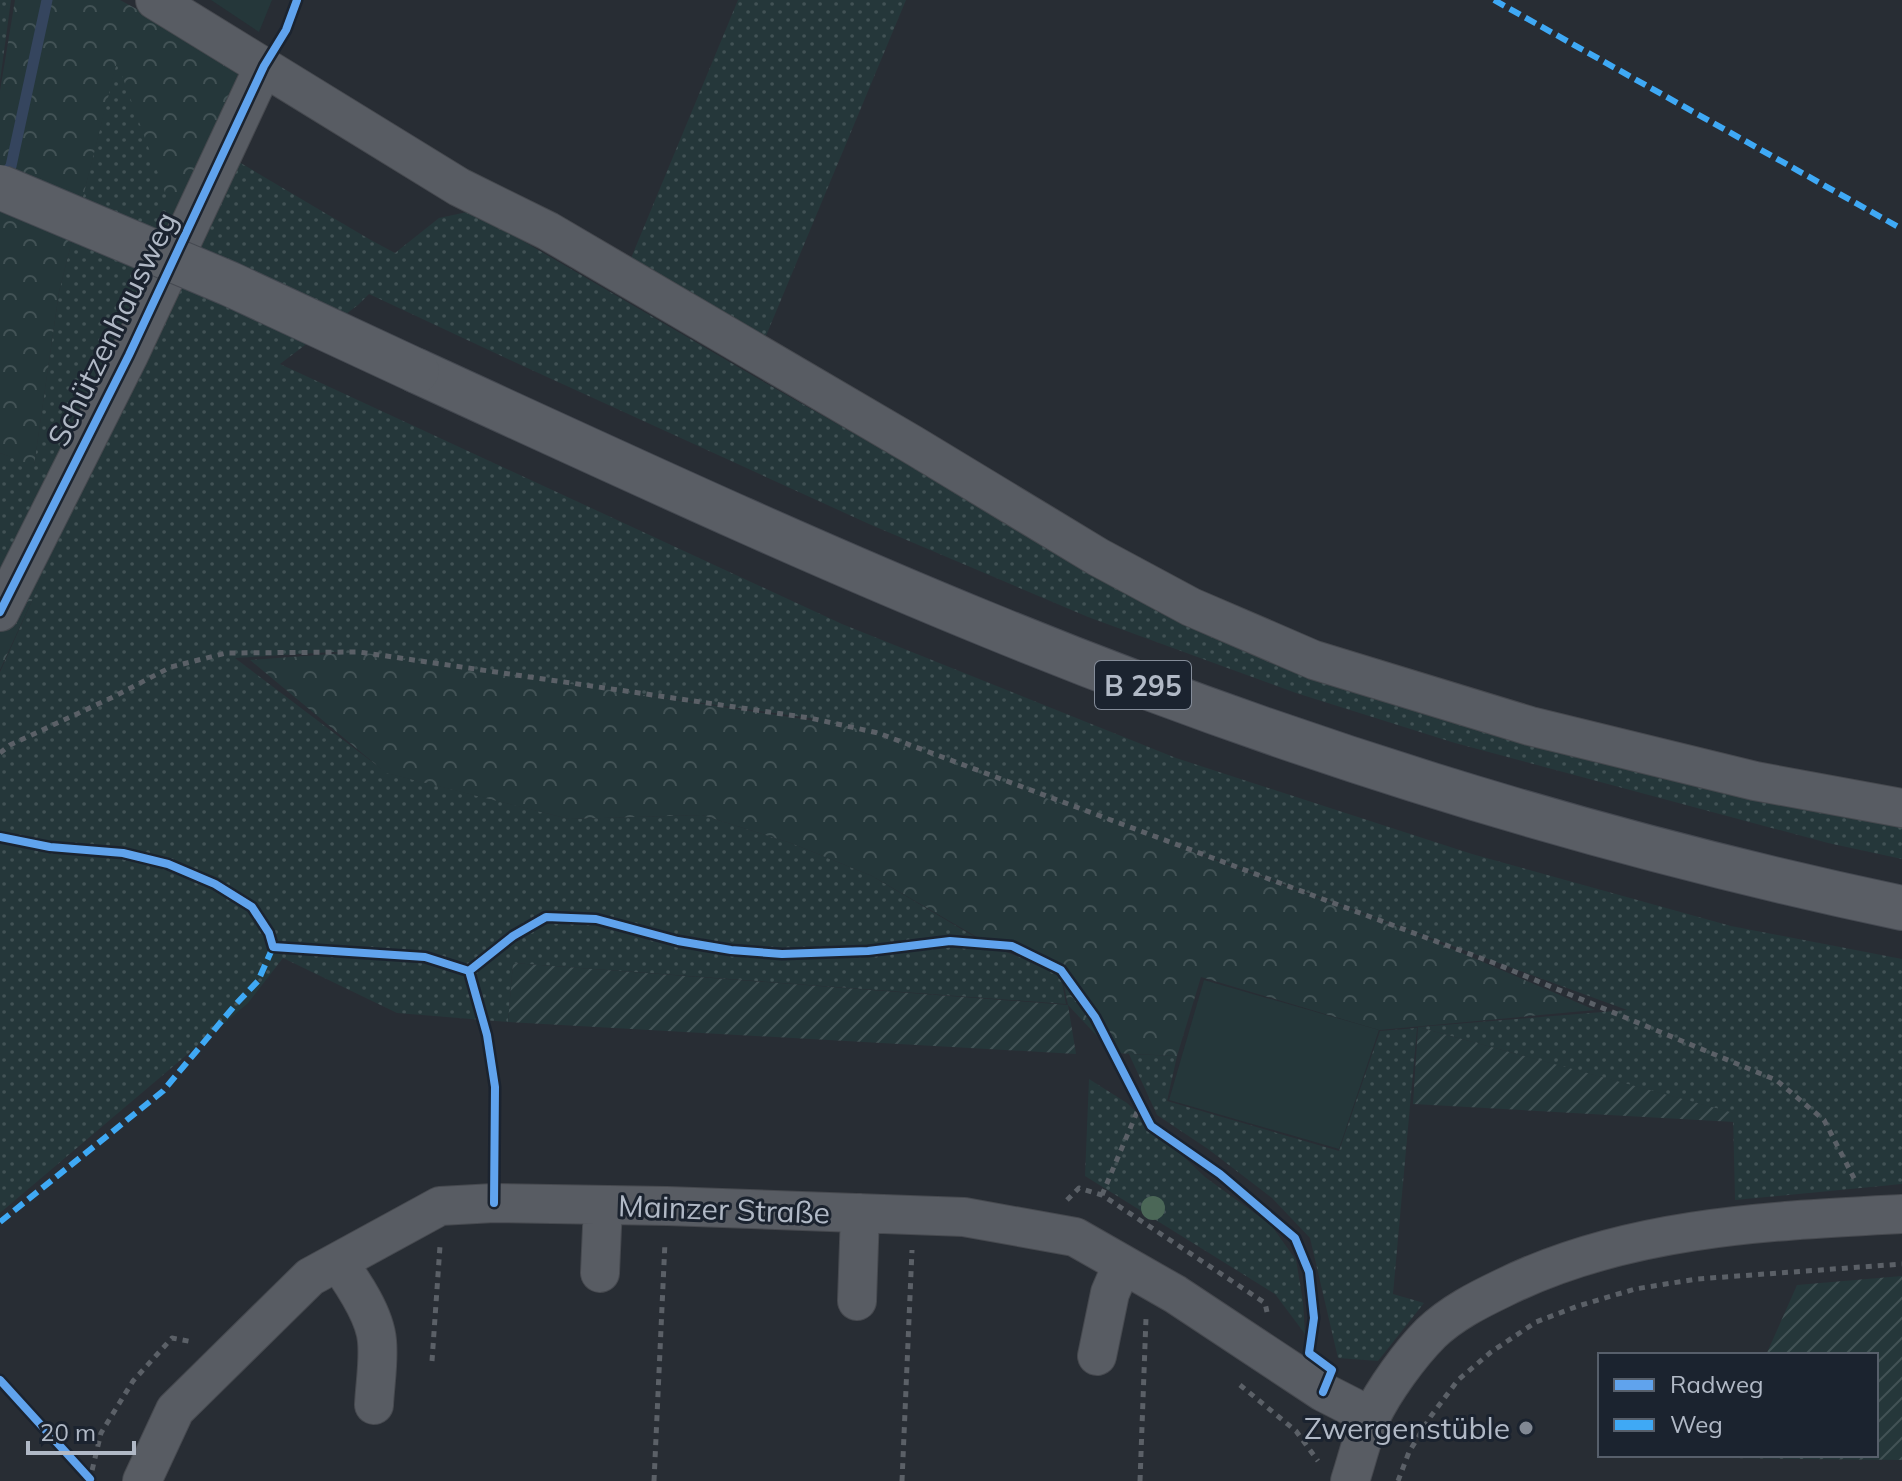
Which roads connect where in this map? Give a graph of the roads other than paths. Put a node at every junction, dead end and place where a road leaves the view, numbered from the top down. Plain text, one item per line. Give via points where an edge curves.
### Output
1 (155, 0) edge
2 (264, 66) junction
3 (0, 187) edge
4 (0, 612) edge
5 (1902, 808) edge
6 (1902, 908) edge
7 (603, 1205) junction
8 (860, 1213) junction
9 (1888, 1214) edge
10 (338, 1262) junction
11 (1135, 1272) junction
12 (600, 1273) dead end
13 (857, 1301) dead end
14 (1097, 1356) dead end
15 (374, 1405) dead end
16 (1372, 1417) junction
17 (142, 1481) edge
18 (1350, 1481) edge

1 - 2 street
2 - 4 street, Schützenhausweg via 129,355
2 - 5 street via 459,187 548,231 1191,607 1314,660 1530,726 1755,781
3 - 6 main road, B 295, bridge via 230,284 748,523 992,627 1248,724 1441,789 1631,844
7 - 8 street, Mainzer Straße
7 - 10 street, Mainzer Straße via 440,1206
7 - 12 street
8 - 11 street, Mainzer Straße via 964,1217 1075,1237
8 - 13 street
9 - 16 street via 1719,1227 1592,1252 1529,1275 1466,1306 1432,1333
10 - 15 street via 373,1323
10 - 17 street, Mainzer Straße via 310,1277 175,1410
11 - 14 street via 1110,1293
11 - 16 street, Mainzer Straße via 1323,1392
16 - 18 street

